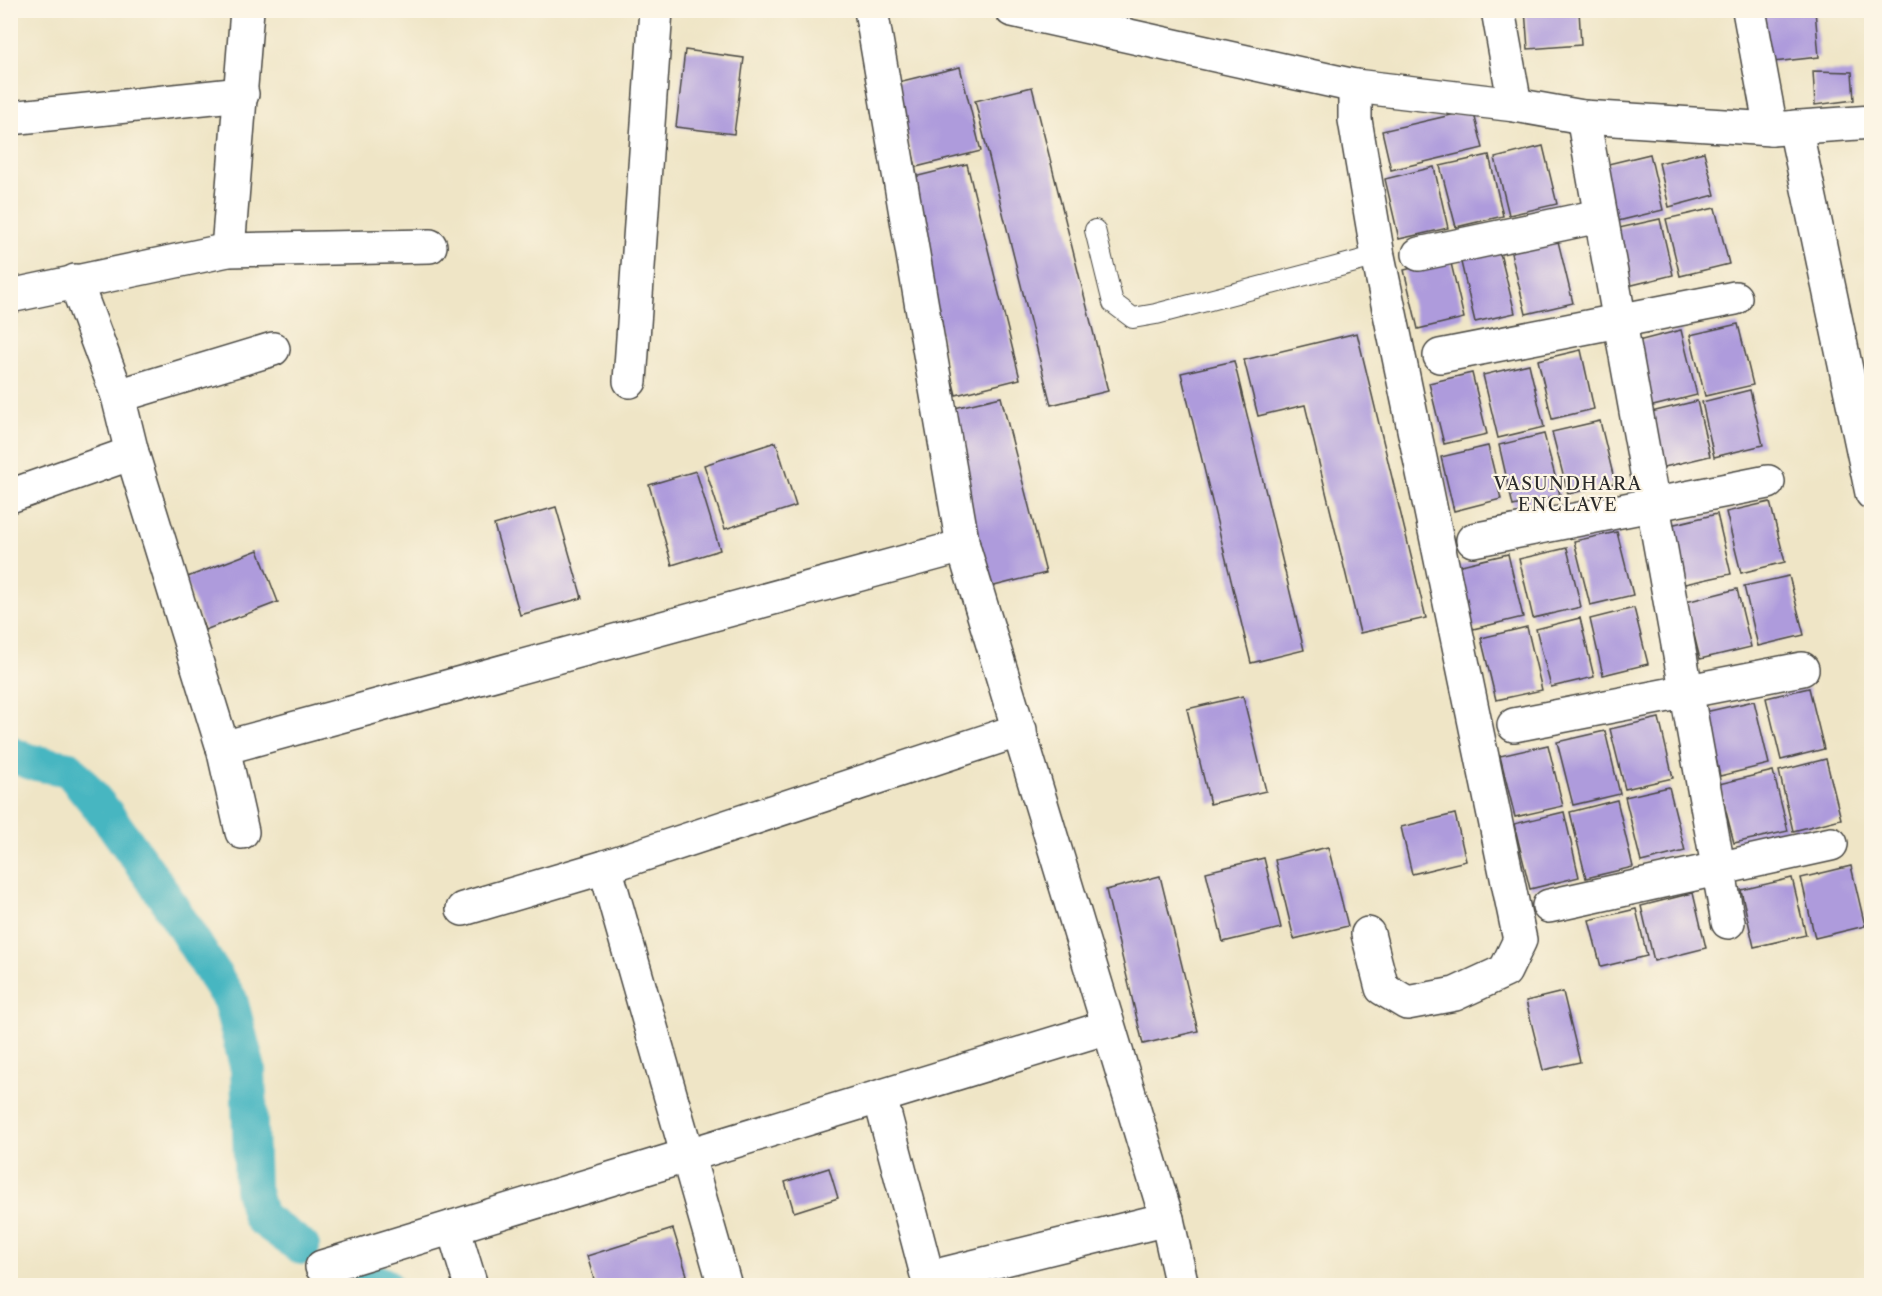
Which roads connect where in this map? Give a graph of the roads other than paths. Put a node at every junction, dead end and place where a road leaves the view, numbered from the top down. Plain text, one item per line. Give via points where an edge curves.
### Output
1 (247, 10) edge
2 (656, 10) edge
3 (871, 10) edge
4 (1012, 10) edge
5 (1498, 10) edge
6 (1749, 10) edge
7 (1355, 86) junction
8 (242, 94) junction
9 (1515, 105) junction
10 (1583, 117) junction
11 (10, 118) edge
12 (1872, 122) edge
13 (1783, 128) junction
14 (1599, 216) junction
15 (1095, 230) dead end
16 (430, 246) dead end
17 (228, 250) junction
18 (1419, 254) dead end
19 (1378, 256) junction
20 (75, 281) junction
21 (10, 296) edge
22 (1735, 298) dead end
23 (1619, 320) junction
24 (273, 349) dead end
25 (1440, 356) dead end
26 (630, 381) dead end
27 (118, 396) junction
28 (132, 453) junction
29 (1768, 482) dead end
30 (1872, 493) edge
31 (10, 496) edge
32 (1653, 506) junction
33 (1473, 540) dead end
34 (963, 546) junction
35 (1802, 669) dead end
36 (1687, 691) junction
37 (1514, 725) dead end
38 (1020, 730) junction
39 (223, 748) junction
40 (242, 832) dead end
41 (1831, 844) dead end
42 (605, 867) junction
43 (1718, 868) junction
44 (1549, 906) dead end
45 (463, 909) dead end
46 (1728, 922) dead end
47 (1368, 934) dead end
48 (1108, 1027) junction
49 (880, 1097) junction
50 (689, 1155) junction
51 (1167, 1219) junction
52 (453, 1227) junction
53 (322, 1267) dead end
54 (929, 1282) edge
55 (471, 1286) edge
56 (725, 1286) edge
57 (1182, 1286) edge

1 - 8 street
2 - 26 street
3 - 34 street
4 - 7 street
5 - 9 street
6 - 13 street
7 - 9 street
7 - 19 street via 1355,120
8 - 11 street
8 - 17 street
9 - 10 street
10 - 13 street
10 - 14 street
12 - 13 street
13 - 30 street
14 - 18 street
14 - 23 street
15 - 19 lane via 1113,303 1132,318
16 - 17 street
17 - 20 street
19 - 47 street via 1520,940 1504,971 1455,994 1407,1003 1382,988
20 - 21 street
20 - 27 street
22 - 23 street
23 - 25 street
23 - 32 street
24 - 27 street
27 - 28 street
28 - 31 street
28 - 39 street
29 - 32 street
32 - 33 street
32 - 36 street
34 - 38 street
34 - 39 street
35 - 36 street
36 - 37 street
36 - 43 street
38 - 42 street
38 - 48 street
39 - 40 street
41 - 43 street
42 - 45 street
42 - 50 street
43 - 44 street
43 - 46 street
48 - 49 street
48 - 51 street
49 - 50 street
49 - 54 street
50 - 52 street
50 - 56 street
51 - 54 street
51 - 57 street
52 - 53 street
52 - 55 street

